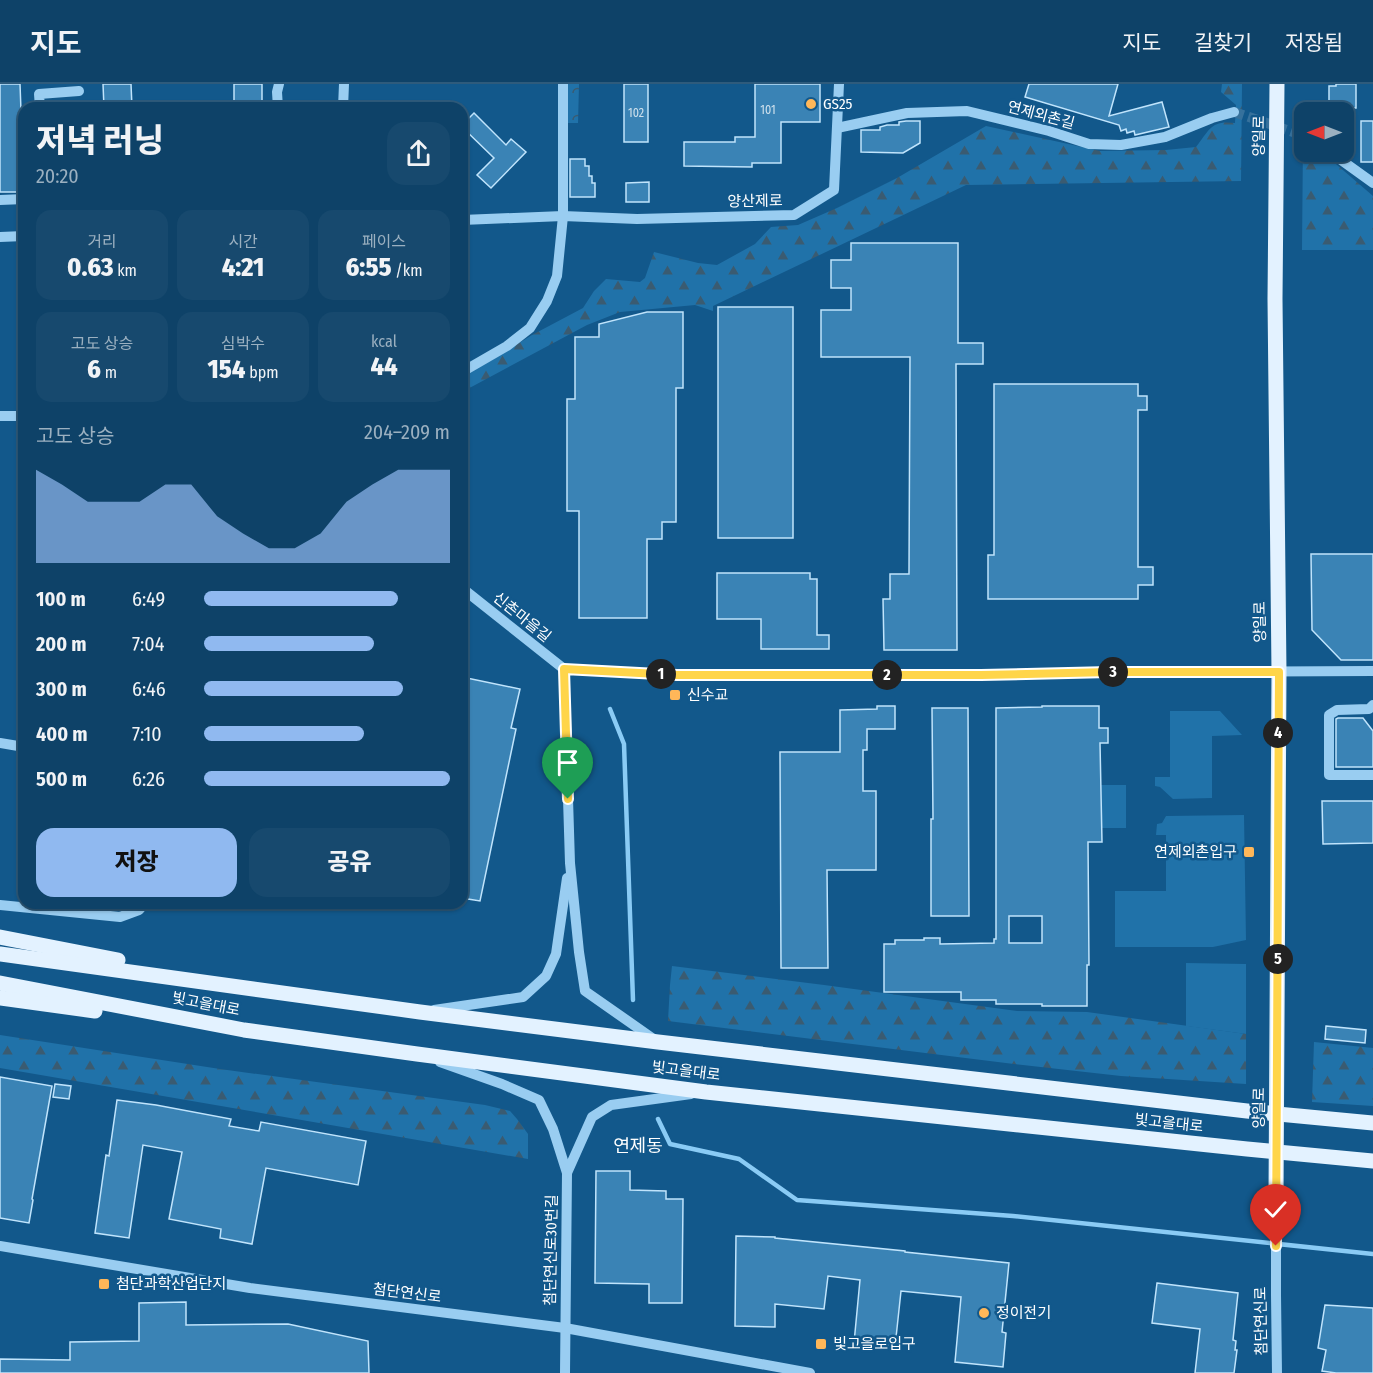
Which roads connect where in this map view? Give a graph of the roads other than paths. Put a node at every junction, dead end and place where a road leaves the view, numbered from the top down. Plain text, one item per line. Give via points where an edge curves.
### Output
1 (279, 84) edge
2 (344, 84) edge
3 (562, 84) edge
4 (838, 84) edge
5 (1277, 84) edge
6 (79, 91) dead end
7 (40, 102) edge
8 (278, 102) edge
9 (343, 102) edge
10 (1234, 112) tunnel mouth
11 (837, 128) junction
12 (1344, 162) edge
13 (1373, 183) edge
14 (18, 199) edge
15 (0, 200) edge
16 (563, 216) junction
17 (468, 220) edge
18 (18, 236) edge
19 (0, 237) edge
20 (468, 369) edge
21 (0, 416) edge
22 (18, 416) edge
23 (468, 593) edge
24 (564, 669) junction
25 (1373, 671) edge
26 (1279, 672) junction
27 (1373, 705) edge
28 (0, 743) edge
29 (18, 746) edge
30 (1373, 775) edge
31 (570, 863) junction
32 (0, 905) edge
33 (18, 907) edge
34 (40, 909) edge
35 (140, 909) edge
36 (0, 937) edge
37 (0, 954) edge
38 (0, 983) edge
39 (250, 987) junction
40 (0, 998) edge
41 (420, 1011) junction
42 (244, 1030) junction
43 (658, 1042) junction
44 (417, 1054) junction
45 (706, 1092) junction
46 (1373, 1123) edge
47 (1373, 1161) edge
48 (567, 1173) junction
49 (1276, 1196) joint
50 (0, 1246) edge
51 (565, 1328) junction
52 (565, 1373) edge
53 (810, 1373) edge
54 (1277, 1373) edge

1 - 8 street
2 - 9 street
3 - 16 street
4 - 11 street, 양산제로
5 - 26 main road, 양일로
6 - 7 street via 39,94
10 - 11 street, 연제외촌길 via 1165,137 1121,145 1089,144 967,111 907,113
11 - 16 street, 양산제로 via 834,190 794,215 649,219
12 - 13 street
14 - 15 street
16 - 17 street, 양산제로
16 - 20 street via 557,276 547,301 530,328
18 - 19 street
21 - 22 street
23 - 24 street, 신촌마을길
24 - 26 street via 677,675
24 - 31 street
25 - 26 street
26 - 49 main road, 양일로
27 - 30 street via 1369,709 1337,710 1329,715 1329,775
28 - 29 street
31 - 41 street via 556,954 546,976 523,997
31 - 43 street via 585,991
32 - 33 street
34 - 35 street via 120,917
36 - 39 main road
37 - 39 main road, 빛고을대로
38 - 42 main road, 빛고을대로
39 - 41 main road, 빛고을대로
40 - 42 main road
41 - 43 main road, 빛고을대로
42 - 44 main road, 빛고을대로
43 - 46 main road, 빛고을대로
44 - 45 main road, 빛고을대로
44 - 48 street via 539,1100
45 - 47 main road, 빛고을대로
45 - 48 street via 611,1105 591,1117
48 - 51 street, 첨단연신로30번길
49 - 54 street, 첨단연신로
50 - 51 street, 첨단연신로 via 250,1288
51 - 52 street, 첨단연신로30번길
51 - 53 street, 첨단연신로

